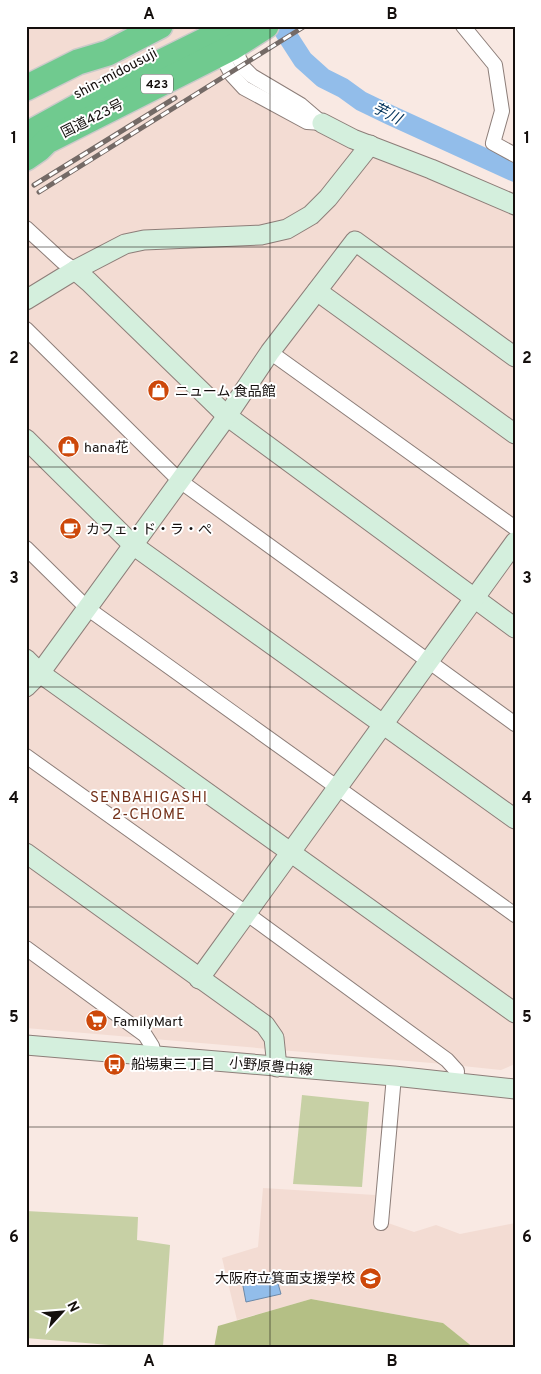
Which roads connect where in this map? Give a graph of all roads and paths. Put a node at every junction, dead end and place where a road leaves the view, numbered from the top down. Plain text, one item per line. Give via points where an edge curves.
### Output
1 (160, 26) edge
2 (204, 26) edge
3 (266, 26) edge
4 (463, 26) edge
5 (228, 43) edge
6 (108, 53) junction
7 (26, 88) edge
8 (26, 98) edge
9 (26, 121) edge
10 (322, 123) joint
11 (33, 142) edge
12 (370, 145) junction
13 (515, 155) edge
14 (26, 158) edge
15 (515, 205) edge
16 (26, 228) edge
17 (75, 270) junction
18 (316, 291) junction
19 (26, 300) edge
20 (26, 329) edge
21 (270, 352) junction
22 (515, 357) edge
23 (227, 416) junction
24 (515, 434) edge
25 (26, 439) edge
26 (180, 481) junction
27 (515, 528) edge
28 (515, 542) edge
29 (133, 545) junction
30 (26, 548) edge
31 (474, 599) junction
32 (87, 608) junction
33 (515, 628) edge
34 (26, 659) edge
35 (429, 661) junction
36 (40, 673) junction
37 (26, 687) edge
38 (383, 724) junction
39 (515, 724) edge
40 (26, 756) edge
41 (338, 787) junction
42 (515, 819) edge
43 (291, 852) junction
44 (26, 853) edge
45 (246, 913) junction
46 (515, 915) edge
47 (26, 948) edge
48 (199, 979) junction
49 (515, 1013) edge
50 (26, 1045) edge
51 (155, 1056) junction
52 (277, 1067) junction
53 (394, 1076) junction
54 (456, 1083) junction
55 (513, 1087) edge
56 (381, 1223) dead end

1 - 6 highway
2 - 9 highway, shin-midousuji / 423
3 - 5 highway, 国道423号 / 423
4 - 13 street via 494,64 502,111 493,143
5 - 10 street via 252,76 301,105
5 - 11 highway, 国道423号 / 423
5 - 11 highway, shin-midousuji / 423 via 133,76
6 - 7 highway via 78,62
6 - 8 highway
10 - 12 street
11 - 14 highway, 国道423号 / 423 via 39,149
12 - 15 street
12 - 17 street via 328,198 311,215 287,229 261,234 144,240 125,244
16 - 17 street
17 - 19 street
17 - 23 street
18 - 21 street
18 - 22 street via 355,241
18 - 24 street
20 - 26 street
21 - 23 street
21 - 27 street
23 - 26 street
23 - 31 street
25 - 29 street
26 - 29 street
26 - 35 street
28 - 31 street
29 - 32 street
29 - 38 street
30 - 32 street
31 - 33 street
31 - 35 street
32 - 36 street
32 - 41 street
34 - 36 street
35 - 38 street
35 - 39 street
36 - 37 street
36 - 43 street
38 - 41 street
38 - 42 street
40 - 45 street
41 - 43 street
41 - 46 street
43 - 45 street
43 - 49 street
44 - 48 street
45 - 48 street
45 - 54 street via 447,1060 457,1071
47 - 51 street via 145,1035
48 - 52 street via 265,1025 274,1038
50 - 51 street, 小野原豊中線
51 - 52 street, 小野原豊中線
52 - 53 street, 小野原豊中線
53 - 54 street, 小野原豊中線
53 - 56 street
54 - 55 street, 小野原豊中線

